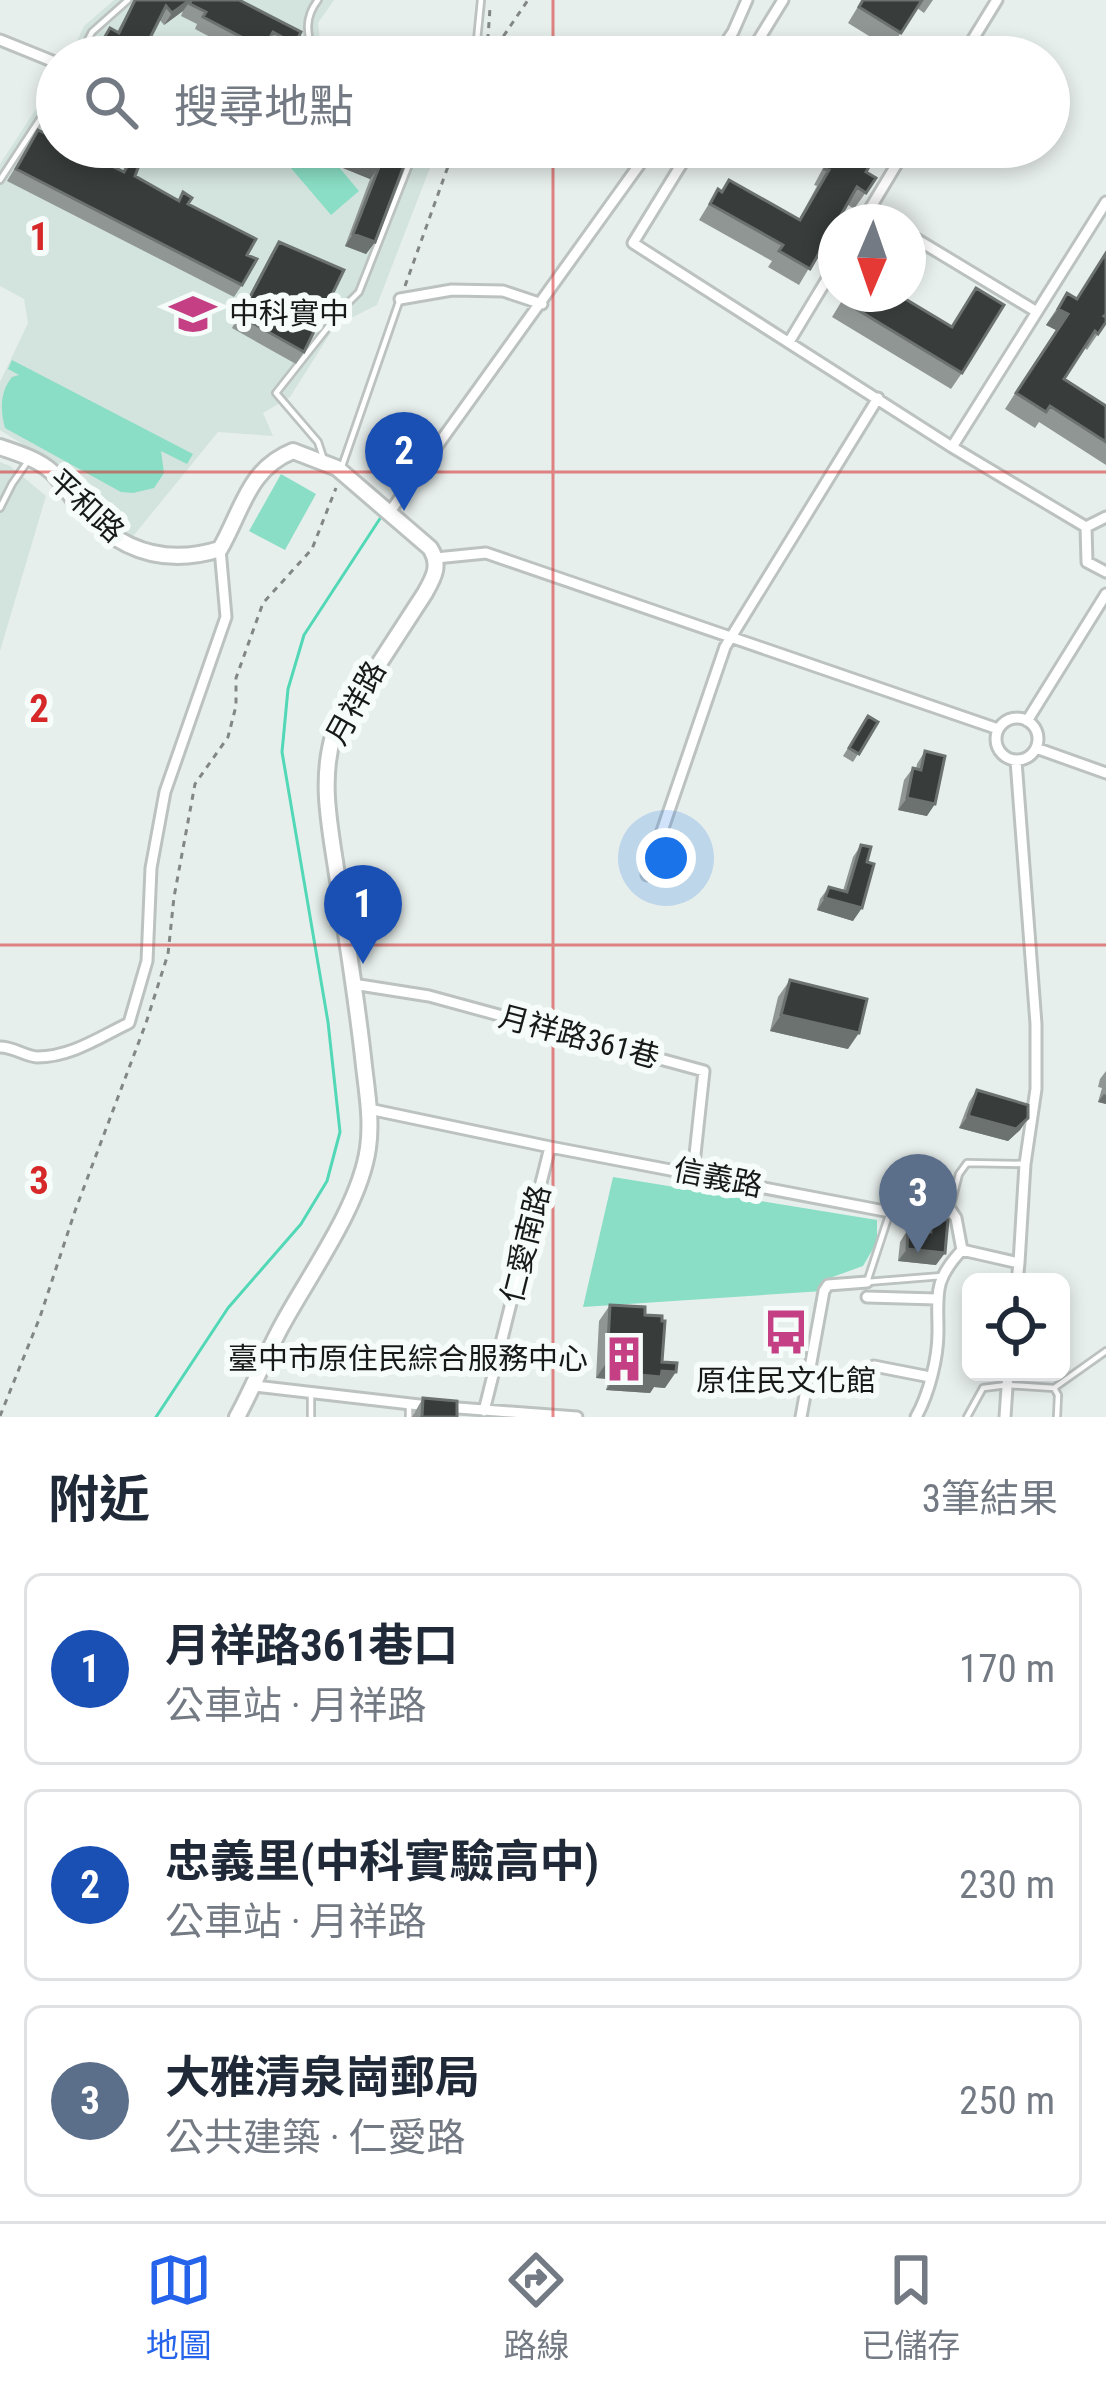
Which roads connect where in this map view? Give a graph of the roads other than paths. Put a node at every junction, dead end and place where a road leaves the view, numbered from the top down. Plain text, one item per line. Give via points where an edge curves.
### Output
1 (128, 0) edge
2 (318, 0) edge
3 (481, 0) edge
4 (747, 0) edge
5 (783, 0) edge
6 (997, 0) edge
7 (90, 36) edge
8 (309, 36) edge
9 (477, 36) edge
10 (731, 36) edge
11 (761, 36) edge
12 (975, 36) edge
13 (0, 40) edge
14 (36, 55) edge
15 (36, 126) edge
16 (408, 168) edge
17 (637, 168) edge
18 (679, 168) edge
19 (894, 168) edge
20 (0, 180) edge
21 (1106, 202) edge
22 (872, 204) edge
23 (926, 245) edge
24 (818, 294) edge
25 (400, 299) joint
26 (538, 303) junction
27 (1037, 312) junction
28 (789, 342) junction
29 (878, 398) junction
30 (0, 447) edge
31 (952, 447) junction
32 (30, 458) junction
33 (325, 463) junction
34 (341, 472) junction
35 (0, 508) edge
36 (386, 512) junction
37 (1106, 517) edge
38 (1086, 527) junction
39 (220, 549) junction
40 (436, 558) junction
41 (1106, 572) edge
42 (1106, 593) edge
43 (731, 638) junction
44 (1027, 721) junction
45 (998, 730) junction
46 (1036, 748) junction
47 (1016, 761) junction
48 (1106, 773) edge
49 (647, 875) dead end
50 (353, 984) junction
51 (0, 1047) edge
52 (369, 1109) junction
53 (550, 1147) junction
54 (1025, 1164) junction
55 (693, 1173) junction
56 (950, 1209) junction
57 (890, 1212) junction
58 (962, 1250) junction
59 (1018, 1263) junction
60 (1017, 1273) edge
61 (942, 1276) junction
62 (867, 1282) junction
63 (867, 1297) dead end
64 (936, 1299) junction
65 (1106, 1351) edge
66 (874, 1366) dead end
67 (930, 1377) junction
68 (1007, 1381) edge
69 (1007, 1385) junction
70 (255, 1386) junction
71 (1054, 1388) junction
72 (311, 1394) junction
73 (410, 1404) junction
74 (484, 1411) junction
75 (237, 1417) edge
76 (311, 1417) edge
77 (409, 1417) edge
78 (577, 1417) edge
79 (801, 1417) edge
80 (916, 1417) edge
81 (968, 1417) edge
82 (1005, 1417) edge
83 (1057, 1417) edge

1 - 7 lane
2 - 8 lane
3 - 9 lane
4 - 10 street
5 - 11 street
6 - 12 street
13 - 14 street
15 - 20 lane
16 - 33 lane via 359,292 276,393 318,442
17 - 26 street
18 - 28 street via 633,243
19 - 22 street
21 - 27 street
23 - 27 street
24 - 28 street
25 - 26 street via 503,291
25 - 34 lane
26 - 36 street
27 - 31 street
28 - 29 street
29 - 31 street
29 - 43 street
30 - 32 street, 平和路
31 - 38 street
32 - 35 lane
32 - 39 street, 平和路 via 132,548 150,555
33 - 34 street
33 - 39 street via 293,451 271,460
34 - 36 street
36 - 40 street
37 - 38 street
38 - 41 street via 1087,562
39 - 51 street via 226,617 165,792 147,961 129,1023 70,1052 33,1057
40 - 43 street via 486,553
40 - 50 street, 月祥路 via 435,574 327,756 326,806
42 - 44 street
43 - 45 street
43 - 49 street
44 - 45 street via 1018,716
44 - 46 street via 1040,740
45 - 47 street via 1000,754
46 - 47 street
46 - 48 street
47 - 54 street via 1036,1024
50 - 52 street, 月祥路
50 - 55 street, 月祥路361巷 via 429,996 704,1070
52 - 53 street, 信義路
52 - 70 street, 月祥路 via 361,1177
53 - 55 street, 信義路
53 - 74 street, 仁愛南路
54 - 56 lane via 967,1163
54 - 59 street
55 - 57 street, 信義路
56 - 57 street, 信義路
56 - 58 street
57 - 62 lane
58 - 59 street
58 - 61 street
59 - 60 street
61 - 62 lane
61 - 64 street
62 - 79 street via 824,1291
63 - 64 street
64 - 67 street
65 - 71 lane
66 - 67 street
67 - 80 street
68 - 69 street
69 - 71 lane
69 - 81 lane via 982,1388
69 - 82 street
70 - 72 street
70 - 75 street, 月祥路
71 - 83 lane
72 - 73 street
72 - 76 lane
73 - 74 street
73 - 77 lane
74 - 78 street

